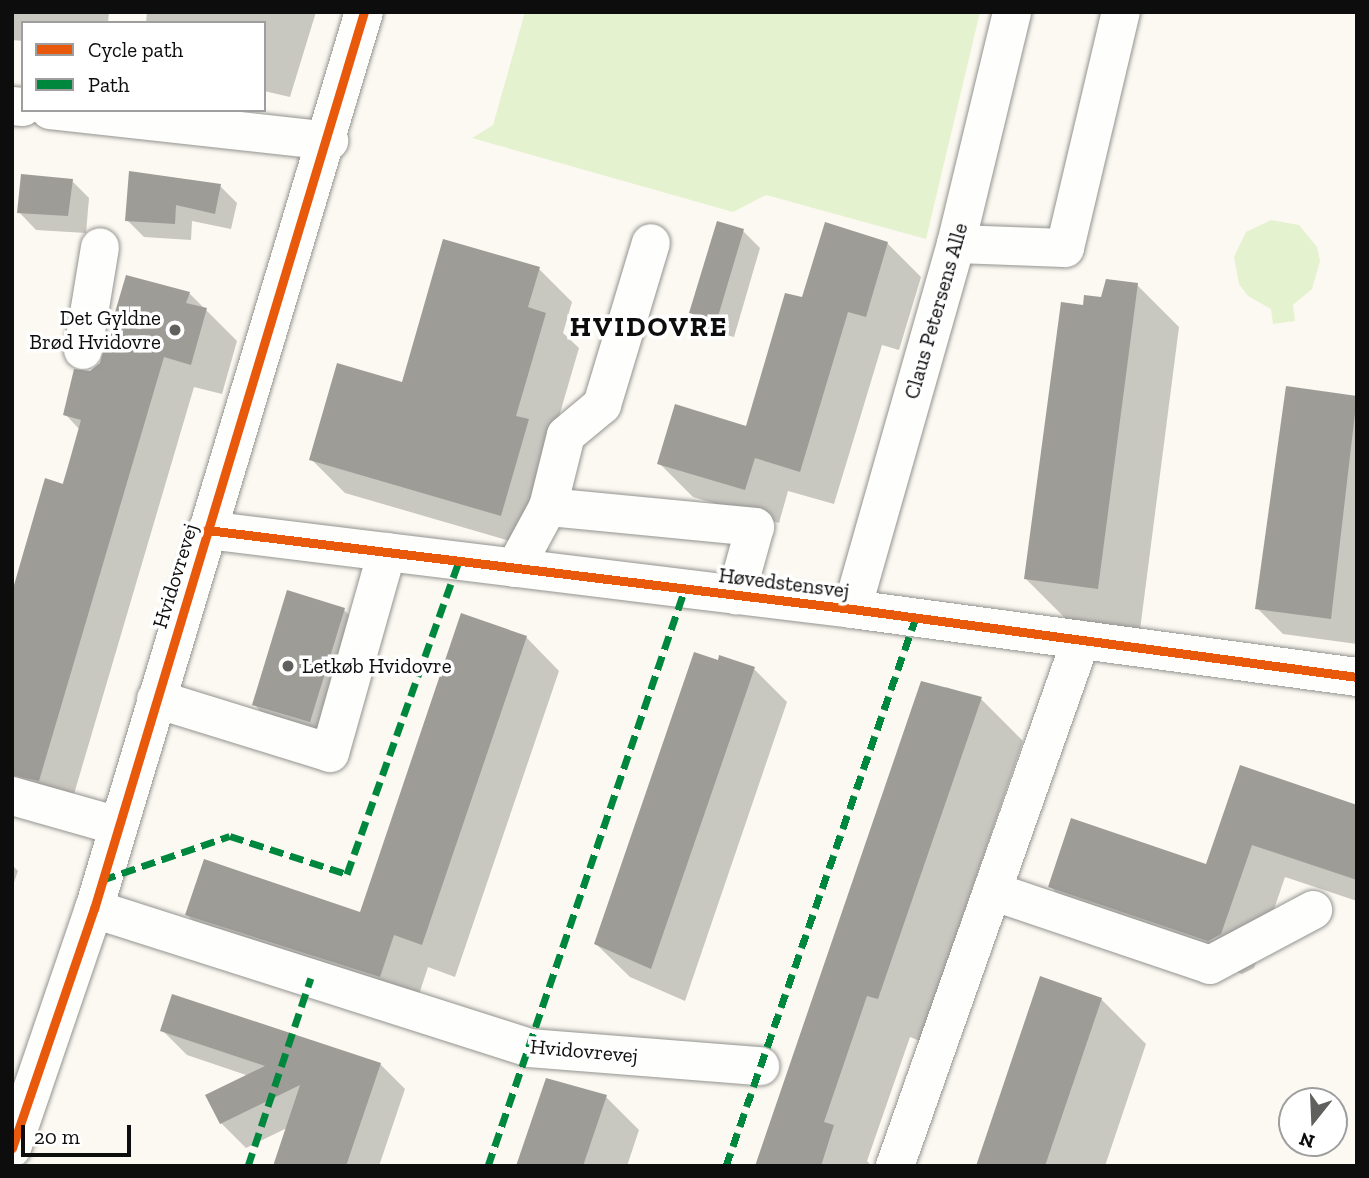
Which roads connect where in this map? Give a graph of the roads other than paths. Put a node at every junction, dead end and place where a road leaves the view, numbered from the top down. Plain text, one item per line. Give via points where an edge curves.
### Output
1 (364, 12) edge
2 (1013, 12) edge
3 (1121, 12) edge
4 (68, 112) edge
5 (329, 141) junction
6 (651, 243) dead end
7 (956, 244) junction
8 (100, 247) dead end
9 (83, 350) dead end
10 (548, 506) junction
11 (207, 530) junction
12 (387, 552) junction
13 (515, 568) junction
14 (736, 595) junction
15 (852, 608) junction
16 (1081, 639) junction
17 (1357, 677) edge
18 (156, 699) junction
19 (12, 796) edge
20 (118, 826) junction
21 (992, 891) junction
22 (94, 909) junction
23 (1313, 910) dead end
24 (760, 1066) dead end
25 (12, 1148) edge
26 (895, 1166) edge

1 - 5 street, Hvidovrevej
2 - 7 street, Claus Petersens Alle
3 - 7 street via 1065,248
4 - 5 street
5 - 11 street, Hvidovrevej
6 - 10 street via 602,405 566,435
7 - 15 street, Claus Petersens Alle
8 - 9 street
10 - 13 street
10 - 14 street via 755,527
11 - 12 street, Høvedstensvej
11 - 18 street, Hvidovrevej
12 - 13 street, Høvedstensvej
12 - 18 street via 330,753
13 - 14 street, Høvedstensvej
14 - 15 street, Høvedstensvej
15 - 16 street, Høvedstensvej
16 - 17 street, Høvedstensvej
16 - 21 street
18 - 20 street, Hvidovrevej
19 - 20 street
20 - 22 street, Hvidovrevej
21 - 23 street via 1210,965
21 - 26 street
22 - 24 street, Hvidovrevej via 529,1048
22 - 25 street, Hvidovrevej

